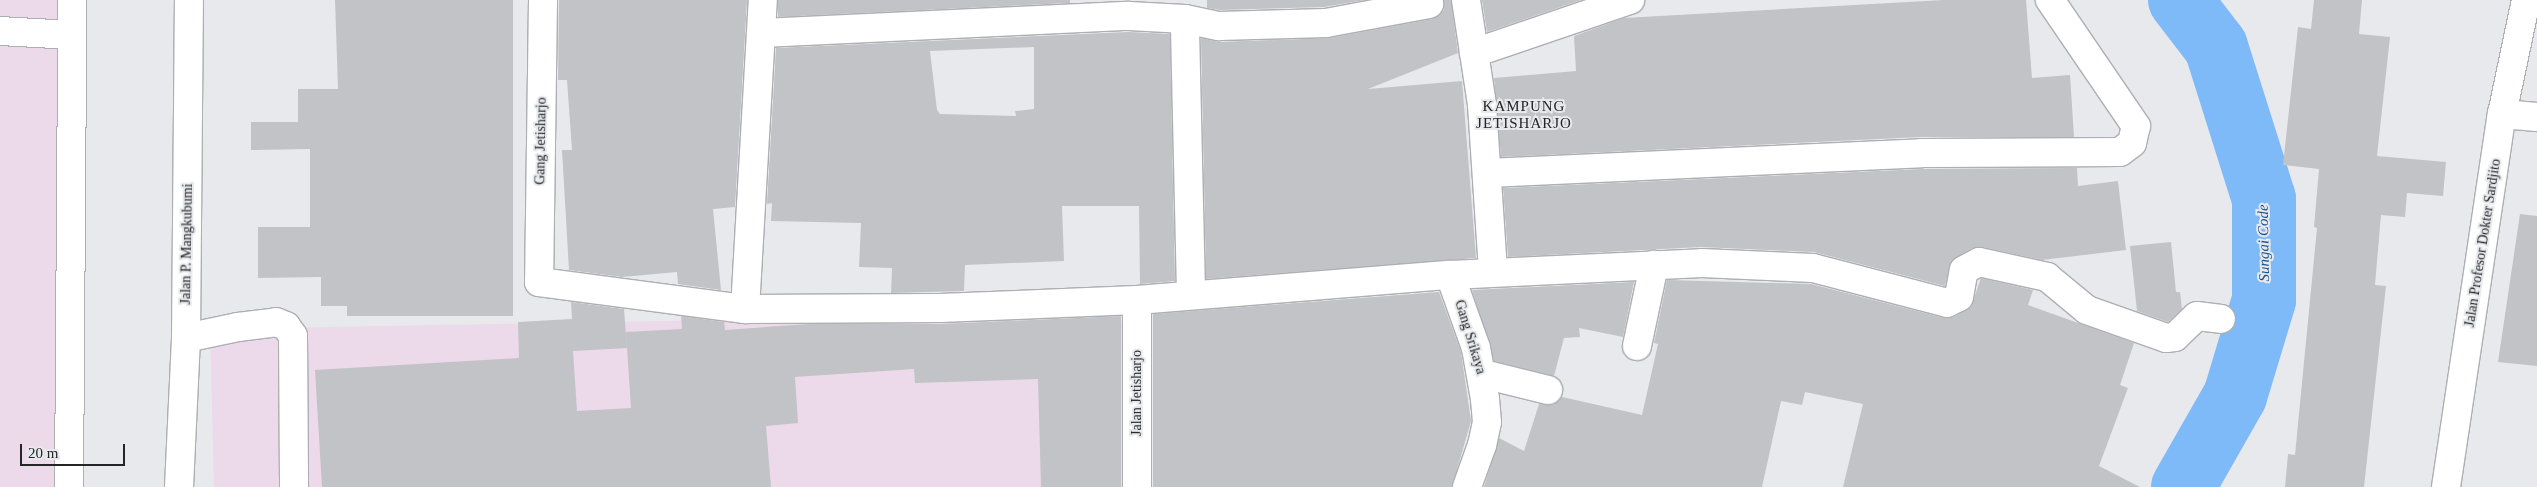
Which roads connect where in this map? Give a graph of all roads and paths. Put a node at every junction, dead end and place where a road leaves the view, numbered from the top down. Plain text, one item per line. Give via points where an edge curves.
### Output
1 (72, 0) edge
2 (189, 0) edge
3 (543, 0) edge
4 (763, 0) edge
5 (1466, 0) edge
6 (1630, 0) edge
7 (2050, 0) edge
8 (2526, 0) edge
9 (1429, 4) dead end
10 (1185, 19) junction
11 (0, 31) edge
12 (762, 33) junction
13 (72, 35) junction
14 (1474, 53) junction
15 (2502, 114) junction
16 (2537, 117) edge
17 (1488, 172) junction
18 (1654, 265) junction
19 (1494, 272) junction
20 (1450, 275) junction
21 (1192, 294) junction
22 (1136, 300) junction
23 (744, 309) junction
24 (2221, 319) dead end
25 (186, 338) junction
26 (1637, 346) dead end
27 (1482, 374) junction
28 (1548, 390) dead end
29 (68, 487) edge
30 (179, 487) edge
31 (294, 487) edge
32 (1137, 487) edge
33 (1467, 487) edge
34 (2446, 487) edge

1 - 13 street
2 - 25 street, Jalan P. Mangkubumi
3 - 23 street, Gang Jetisharjo via 539,282
4 - 12 street
5 - 14 street
6 - 14 street
7 - 17 street via 2136,126 2132,143 2120,152 1922,153
8 - 15 street, Jalan Profesor Dokter Sardjito
9 - 10 street via 1326,23 1220,26
10 - 12 street via 1129,16
10 - 21 street
11 - 13 street
12 - 23 street
13 - 29 street
14 - 17 street
15 - 16 street
15 - 34 street, Jalan Profesor Dokter Sardjito
17 - 19 street
18 - 19 street
18 - 24 street via 1702,262 1814,268 1947,303 1959,297 1964,270 1978,262 2046,277 2087,310 2166,338 2175,337 2197,316
18 - 26 street
19 - 20 street
20 - 21 street
20 - 27 street, Gang Srikaya via 1468,321
21 - 22 street
22 - 23 street via 940,308
22 - 32 street, Jalan Jetisharjo
25 - 30 street, Jalan P. Mangkubumi
25 - 31 street via 276,322 290,331 293,336
27 - 28 street
27 - 33 street, Gang Srikaya via 1487,422

